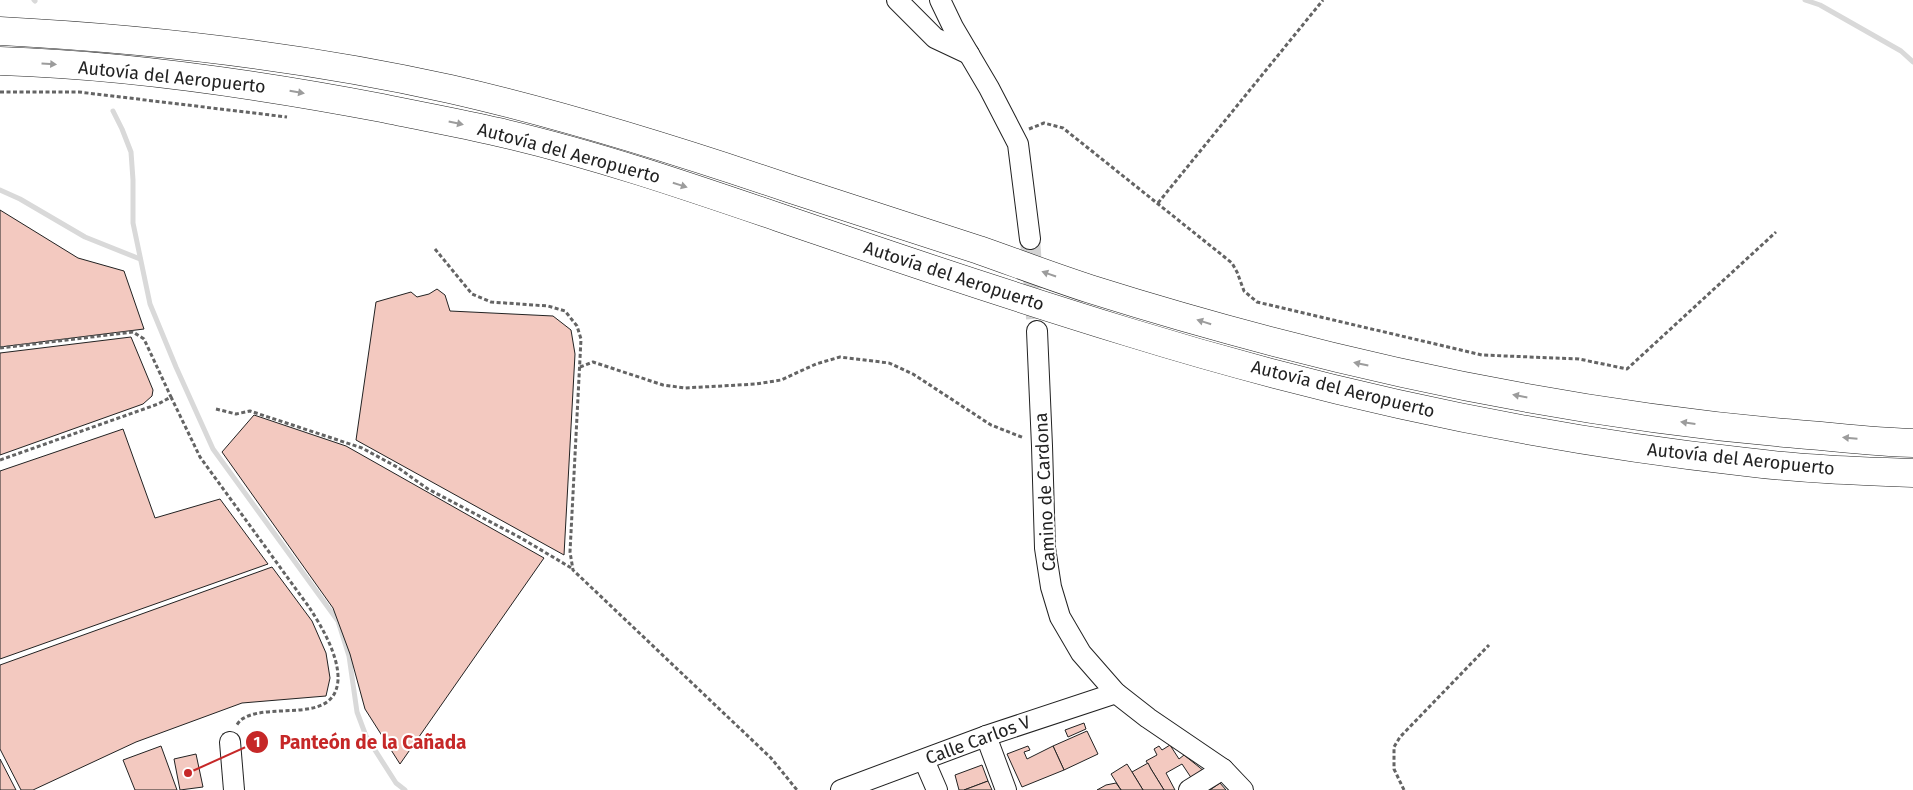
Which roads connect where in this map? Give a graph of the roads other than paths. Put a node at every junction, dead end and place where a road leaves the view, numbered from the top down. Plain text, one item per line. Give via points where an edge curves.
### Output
1 (898, 0) edge
2 (940, 0) edge
3 (0, 30) edge
4 (969, 54) junction
5 (0, 61) edge
6 (1030, 239) tunnel mouth
7 (1037, 331) tunnel mouth
8 (1908, 442) edge
9 (1913, 473) edge
10 (1116, 693) junction
11 (986, 736) junction
12 (230, 742) road end
13 (924, 760) junction
14 (1223, 769) junction
15 (234, 790) edge
16 (841, 790) edge
17 (937, 790) edge
18 (1006, 790) edge
19 (1189, 790) edge
20 (1243, 790) edge

1 - 4 street via 934,38
2 - 4 street
8 -> 3 highway, Autovía del Aeropuerto via 1694,424 1578,407 1346,361 1088,288 674,150 452,90 366,72 232,51
4 - 6 street via 1018,144
5 -> 9 highway, Autovía del Aeropuerto via 111,68 267,87 500,132 717,196 1133,334 1365,397 1530,431 1638,448 1749,463
7 - 10 street, Camino de Cardona via 1045,548 1051,587 1060,616 1082,653
10 - 11 street, Calle Carlos V
10 - 14 street, Camino de Cardona
11 - 13 street, Calle Carlos V
11 - 18 street
12 - 15 street
13 - 16 street, Calle Carlos V
13 - 17 street
14 - 19 street
14 - 20 street, Camino de Cardona

